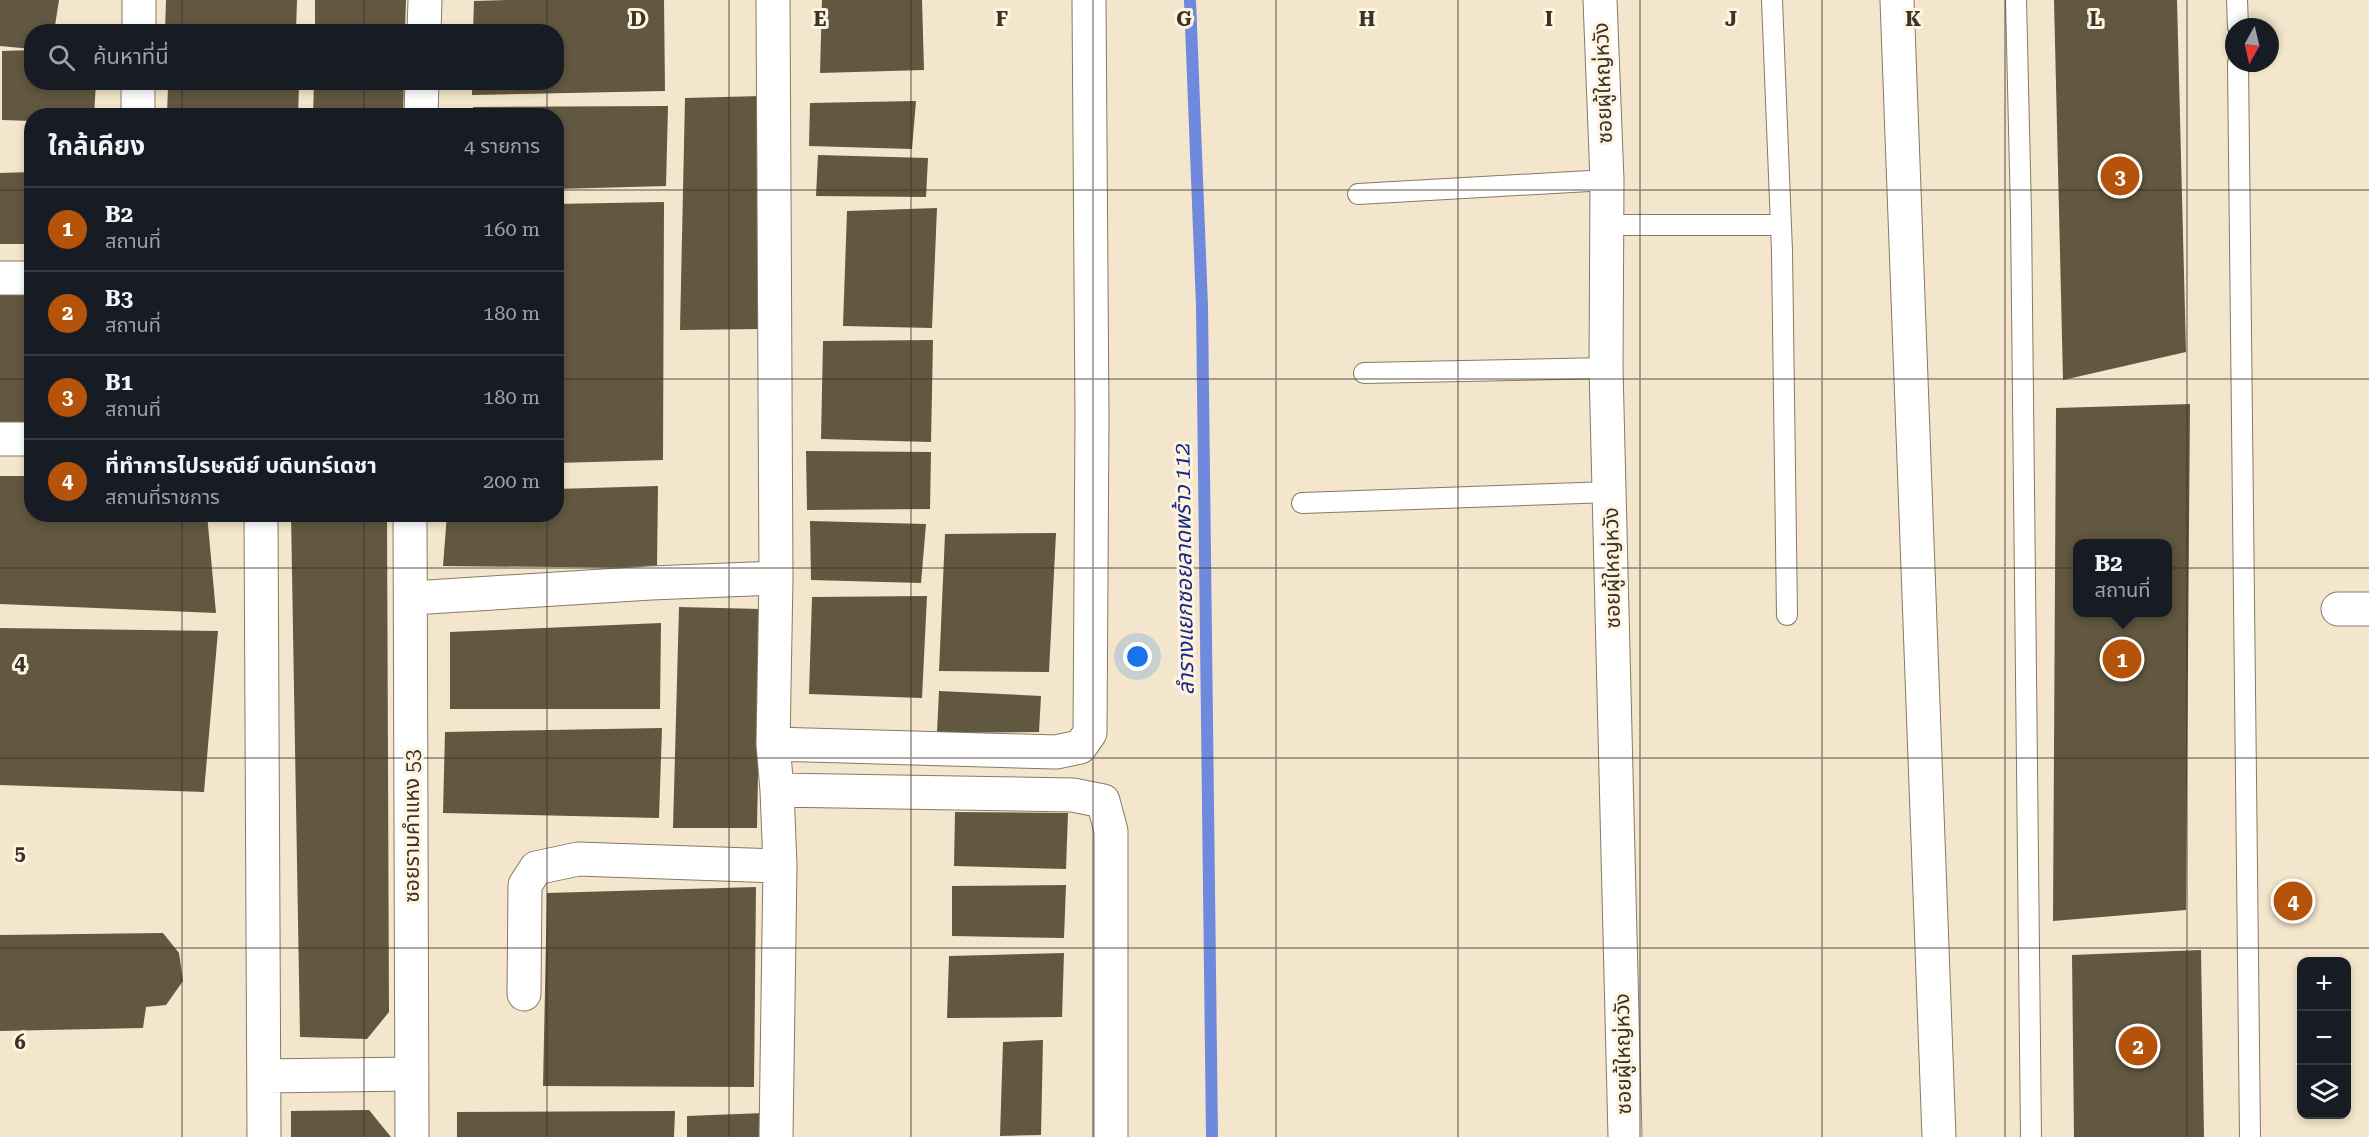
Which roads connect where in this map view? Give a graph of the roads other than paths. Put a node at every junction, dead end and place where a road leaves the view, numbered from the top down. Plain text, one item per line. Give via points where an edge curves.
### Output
1 (139, 0) edge
2 (425, 0) edge
3 (772, 0) edge
4 (1089, 0) edge
5 (1599, 0) edge
6 (1772, 0) edge
7 (1897, 0) edge
8 (2016, 0) edge
9 (2237, 0) edge
10 (2238, 18) edge
11 (139, 24) edge
12 (424, 24) edge
13 (2238, 72) edge
14 (138, 90) edge
15 (422, 90) edge
16 (138, 108) edge
17 (421, 108) edge
18 (1607, 180) junction
19 (1358, 194) dead end
20 (1607, 225) junction
21 (1781, 225) junction
22 (0, 278) edge
23 (24, 278) edge
24 (1606, 368) junction
25 (1364, 372) dead end
26 (0, 439) edge
27 (24, 439) edge
28 (1610, 492) junction
29 (1302, 503) dead end
30 (261, 522) edge
31 (410, 522) edge
32 (776, 578) junction
33 (412, 598) junction
34 (1787, 615) dead end
35 (773, 744) junction
36 (777, 790) junction
37 (780, 866) junction
38 (524, 994) dead end
39 (412, 1074) junction
40 (264, 1076) junction
41 (264, 1137) edge
42 (412, 1137) edge
43 (776, 1137) edge
44 (1111, 1137) edge
45 (1626, 1137) edge
46 (1939, 1137) edge
47 (2031, 1137) edge
48 (2250, 1137) edge

1 - 11 street
2 - 12 street
3 - 32 street
4 - 35 street via 1090,733 1080,747 1056,752
5 - 18 street, ซอยผู้ใหญ่หวัง
6 - 21 lane
7 - 46 street
8 - 47 lane
9 - 10 lane
13 - 48 lane
14 - 16 street
15 - 17 street
18 - 19 lane
18 - 20 street, ซอยผู้ใหญ่หวัง
20 - 21 lane
20 - 24 street, ซอยผู้ใหญ่หวัง
21 - 34 lane
22 - 23 street
24 - 25 lane
24 - 28 street, ซอยผู้ใหญ่หวัง
26 - 27 street
28 - 29 lane
28 - 45 street, ซอยผู้ใหญ่หวัง
30 - 40 street
31 - 33 street, ซอยรามคำแหง 53
32 - 33 street
32 - 35 street
33 - 39 street, ซอยรามคำแหง 53
35 - 36 street
36 - 37 street
36 - 44 street via 1073,795 1103,801 1111,831
37 - 38 street via 578,860 536,868 525,885
37 - 43 street
39 - 40 street
39 - 42 street, ซอยรามคำแหง 53
40 - 41 street

